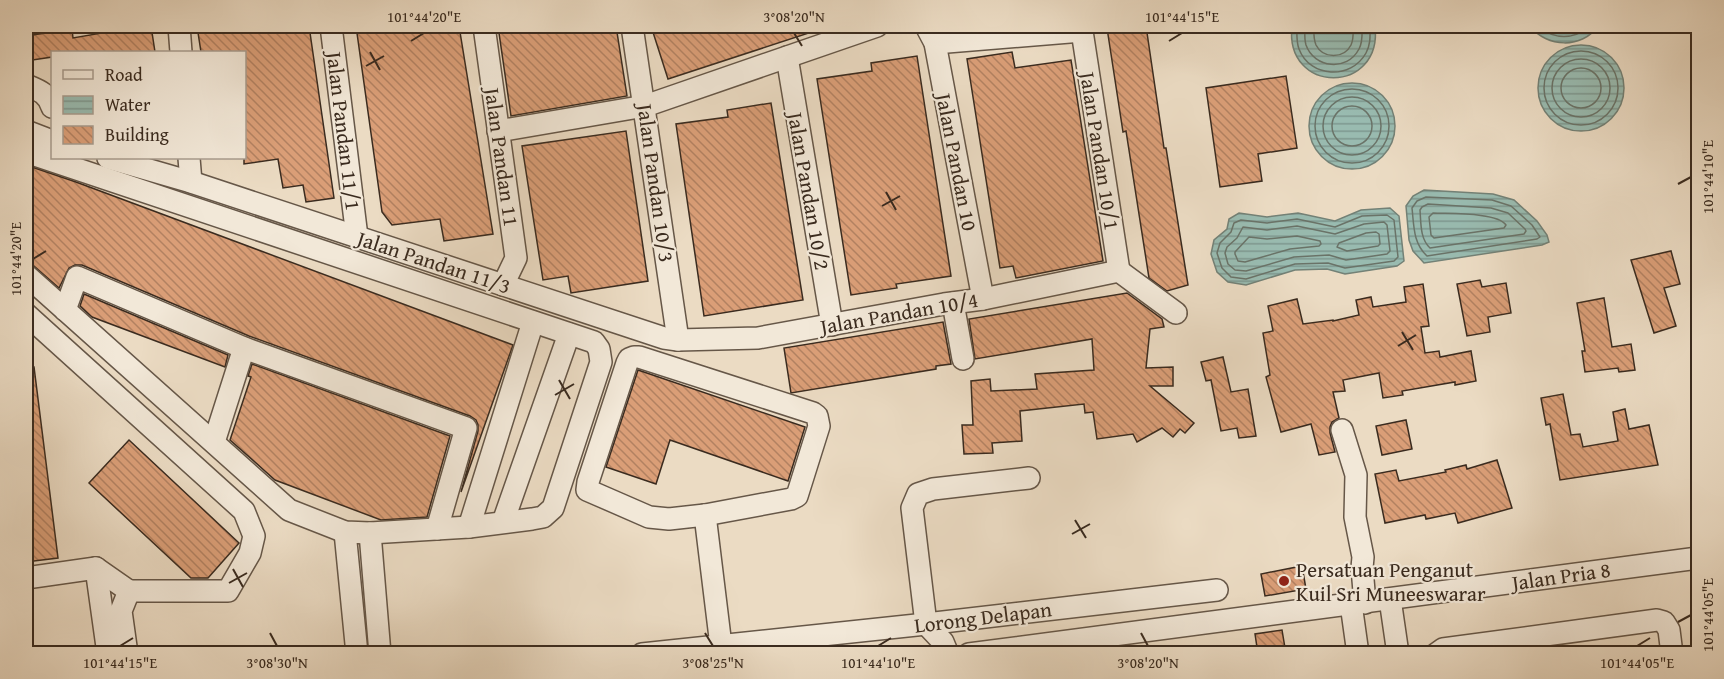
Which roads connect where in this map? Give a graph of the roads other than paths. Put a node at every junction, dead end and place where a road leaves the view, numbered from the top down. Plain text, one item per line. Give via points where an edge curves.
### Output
1 (179, 26) edge
2 (331, 26) edge
3 (484, 26) edge
4 (633, 26) edge
5 (877, 26) edge
6 (1083, 28) edge
7 (930, 34) edge
8 (181, 51) edge
9 (787, 57) junction
10 (26, 85) edge
11 (51, 104) edge
12 (645, 106) junction
13 (26, 131) edge
14 (498, 131) junction
15 (50, 140) edge
16 (26, 152) edge
17 (111, 159) edge
18 (189, 159) edge
19 (191, 182) junction
20 (357, 237) junction
21 (1119, 271) junction
22 (26, 275) edge
23 (503, 285) junction
24 (983, 299) junction
25 (953, 303) junction
26 (65, 310) junction
27 (1176, 313) dead end
28 (26, 314) edge
29 (533, 322) junction
30 (832, 325) junction
31 (569, 334) junction
32 (678, 340) junction
33 (244, 348) junction
34 (963, 359) dead end
35 (1342, 430) dead end
36 (214, 442) junction
37 (1029, 478) dead end
38 (705, 515) junction
39 (503, 522) junction
40 (469, 527) junction
41 (437, 529) junction
42 (345, 532) junction
43 (370, 533) junction
44 (1698, 558) edge
45 (96, 568) junction
46 (26, 578) edge
47 (1217, 590) dead end
48 (129, 591) junction
49 (1390, 599) junction
50 (1358, 603) junction
51 (112, 612) junction
52 (926, 624) junction
53 (378, 630) junction
54 (356, 643) edge
55 (721, 649) edge
56 (108, 654) edge
57 (127, 654) edge
58 (345, 654) edge
59 (380, 654) edge
60 (392, 654) edge
61 (642, 654) edge
62 (948, 654) edge
63 (969, 654) edge
64 (1358, 654) edge
65 (1398, 654) edge
66 (1436, 654) edge
67 (1672, 654) edge

1 - 8 street
2 - 20 street, Jalan Pandan 11/1
3 - 14 street, Jalan Pandan 11
4 - 12 street, Jalan Pandan 10/3
5 - 9 street
6 - 7 street, Jalan Pandan 10/1
6 - 21 street, Jalan Pandan 10/1
7 - 24 street, Jalan Pandan 10
9 - 12 street
9 - 30 street, Jalan Pandan 10/2
10 - 11 street via 43,91
12 - 14 street
12 - 32 street, Jalan Pandan 10/3
13 - 15 street
14 - 23 street, Jalan Pandan 11 via 516,258
16 - 29 street
17 - 19 street, Jalan Pandan 11/3
18 - 19 street
19 - 20 street, Jalan Pandan 11/3
20 - 23 street, Jalan Pandan 11/3
21 - 24 street, Jalan Pandan 10/4
21 - 27 street
22 - 26 street
23 - 32 street, Jalan Pandan 11/3 via 664,339
24 - 25 street, Jalan Pandan 10/4
25 - 30 street, Jalan Pandan 10/4
25 - 34 street
26 - 33 street via 77,277
26 - 36 street
28 - 48 street via 244,511 254,536 250,553 228,591
29 - 31 street
29 - 40 street
30 - 32 street, Jalan Pandan 10/4 via 758,338
31 - 39 street
31 - 39 street via 594,342 600,362 553,508 543,517
33 - 36 street
33 - 41 street via 466,428
35 - 50 street via 1356,475 1355,517 1363,557
36 - 42 street via 289,510
37 - 52 street via 918,494 912,508
38 - 38 street via 794,498 799,493 819,420 813,413 639,357 629,359 587,490 649,517
38 - 55 street
39 - 40 street
40 - 41 street
41 - 43 street
42 - 43 street
42 - 54 street
43 - 53 street
44 - 49 street, Jalan Pria 8
45 - 46 street
45 - 48 street
45 - 51 street
47 - 52 street, Lorong Delapan
48 - 51 street
49 - 50 street, Jalan Pria 8
49 - 65 street
50 - 63 street, Jalan Pria 8
50 - 64 street
51 - 56 street
51 - 57 street
52 - 55 street, Lorong Delapan
52 - 62 street via 943,642
53 - 59 street
53 - 60 street
54 - 58 street
55 - 61 street, Lorong Delapan
66 - 67 street via 1443,649 1657,620 1669,630

